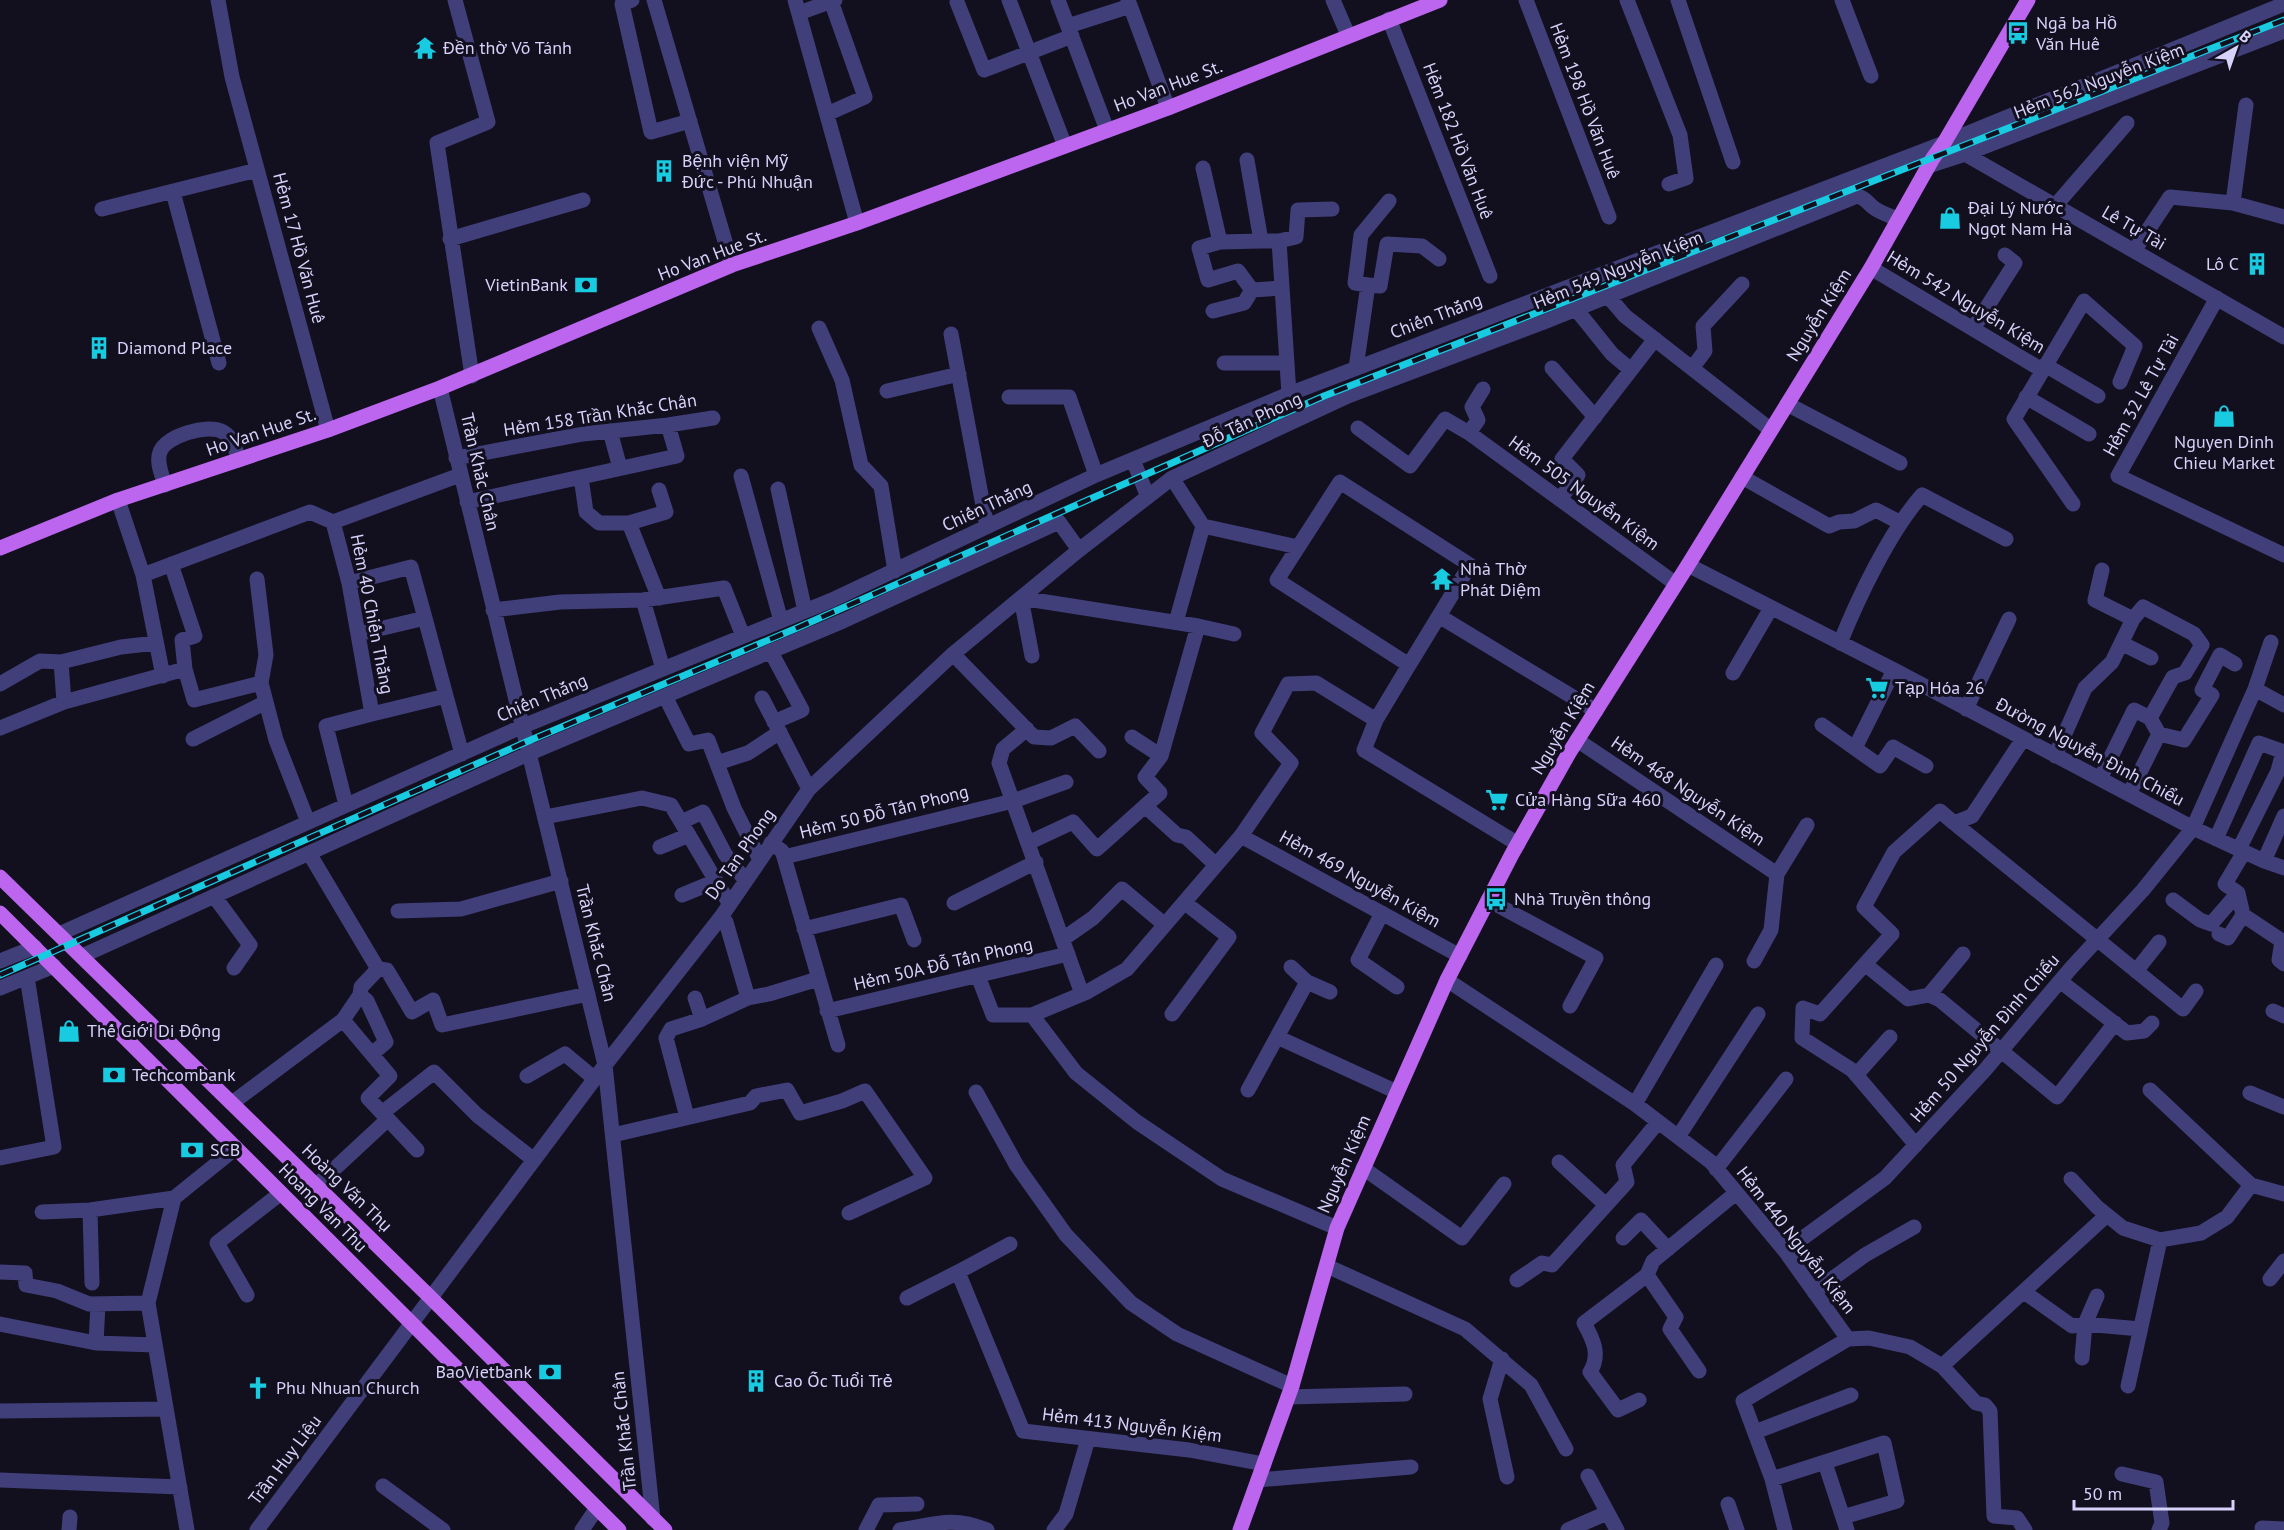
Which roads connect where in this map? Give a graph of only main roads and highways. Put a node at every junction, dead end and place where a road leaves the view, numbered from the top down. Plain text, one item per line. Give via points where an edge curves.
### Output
1 (1440, 0) edge
2 (2028, 0) edge
3 (0, 548) edge
4 (0, 877) edge
5 (0, 913) edge
6 (59, 934) junction
7 (35, 947) junction
8 (82, 956) junction
9 (54, 966) junction
10 (619, 1530) edge
11 (664, 1530) edge
12 (1240, 1530) edge

1 - 3 main road, Ho Van Hue St. via 1168,108 732,265 472,376 328,430 118,500
2 - 12 main road, Nguyễn Kiệm via 1871,268 1577,740 1488,900 1447,980 1337,1228 1290,1391
4 - 6 main road, Hoàng Văn Thụ
5 - 7 main road, Hoang Van Thu
6 - 7 main road
6 - 8 main road, Hoàng Văn Thụ
7 - 9 main road, Hoang Van Thu
8 - 9 main road
8 - 11 main road, Hoàng Văn Thụ
9 - 10 main road, Hoang Van Thu

